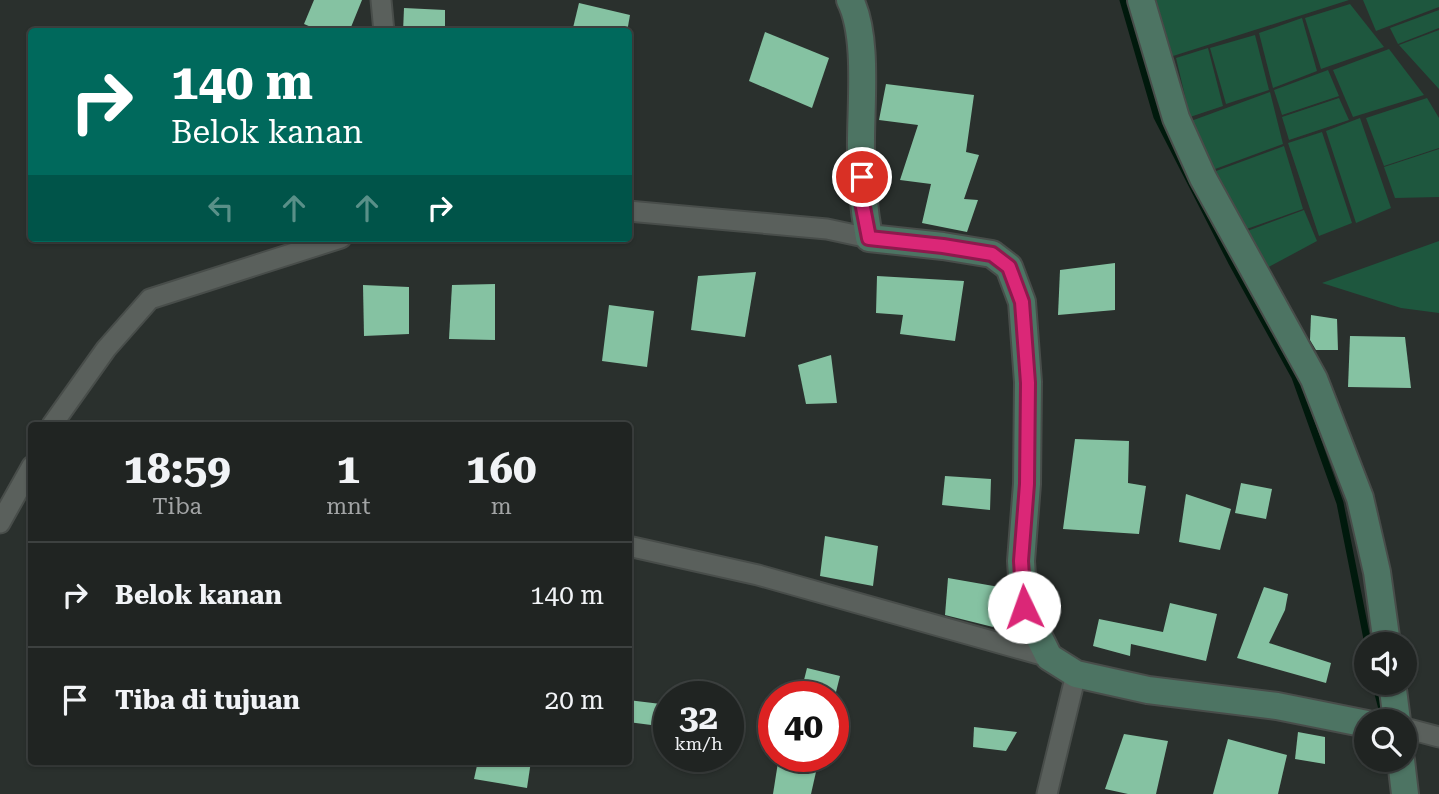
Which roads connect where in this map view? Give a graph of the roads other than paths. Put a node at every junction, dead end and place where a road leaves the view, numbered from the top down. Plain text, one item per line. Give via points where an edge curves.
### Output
1 (381, 0) edge
2 (850, 0) edge
3 (1141, 0) edge
4 (384, 28) edge
5 (632, 211) edge
6 (869, 238) junction
7 (328, 242) edge
8 (54, 422) edge
9 (24, 494) edge
10 (0, 523) edge
11 (632, 547) edge
12 (1385, 632) edge
13 (1049, 657) junction
14 (1076, 674) junction
15 (1354, 722) edge
16 (1417, 731) edge
17 (1439, 737) edge
18 (1402, 772) edge
19 (1046, 794) edge
20 (1405, 794) edge

1 - 4 street
2 - 6 street via 857,13 862,66 862,202
3 - 12 street via 1176,118 1203,178 1314,379 1360,498
5 - 6 street via 827,229
6 - 13 street via 992,254 1009,267 1022,302 1028,383 1021,561 1024,607
7 - 8 street via 150,299 106,349
9 - 10 street
11 - 13 street via 758,575
13 - 14 street
14 - 15 street
14 - 19 street
16 - 17 street
18 - 20 street

